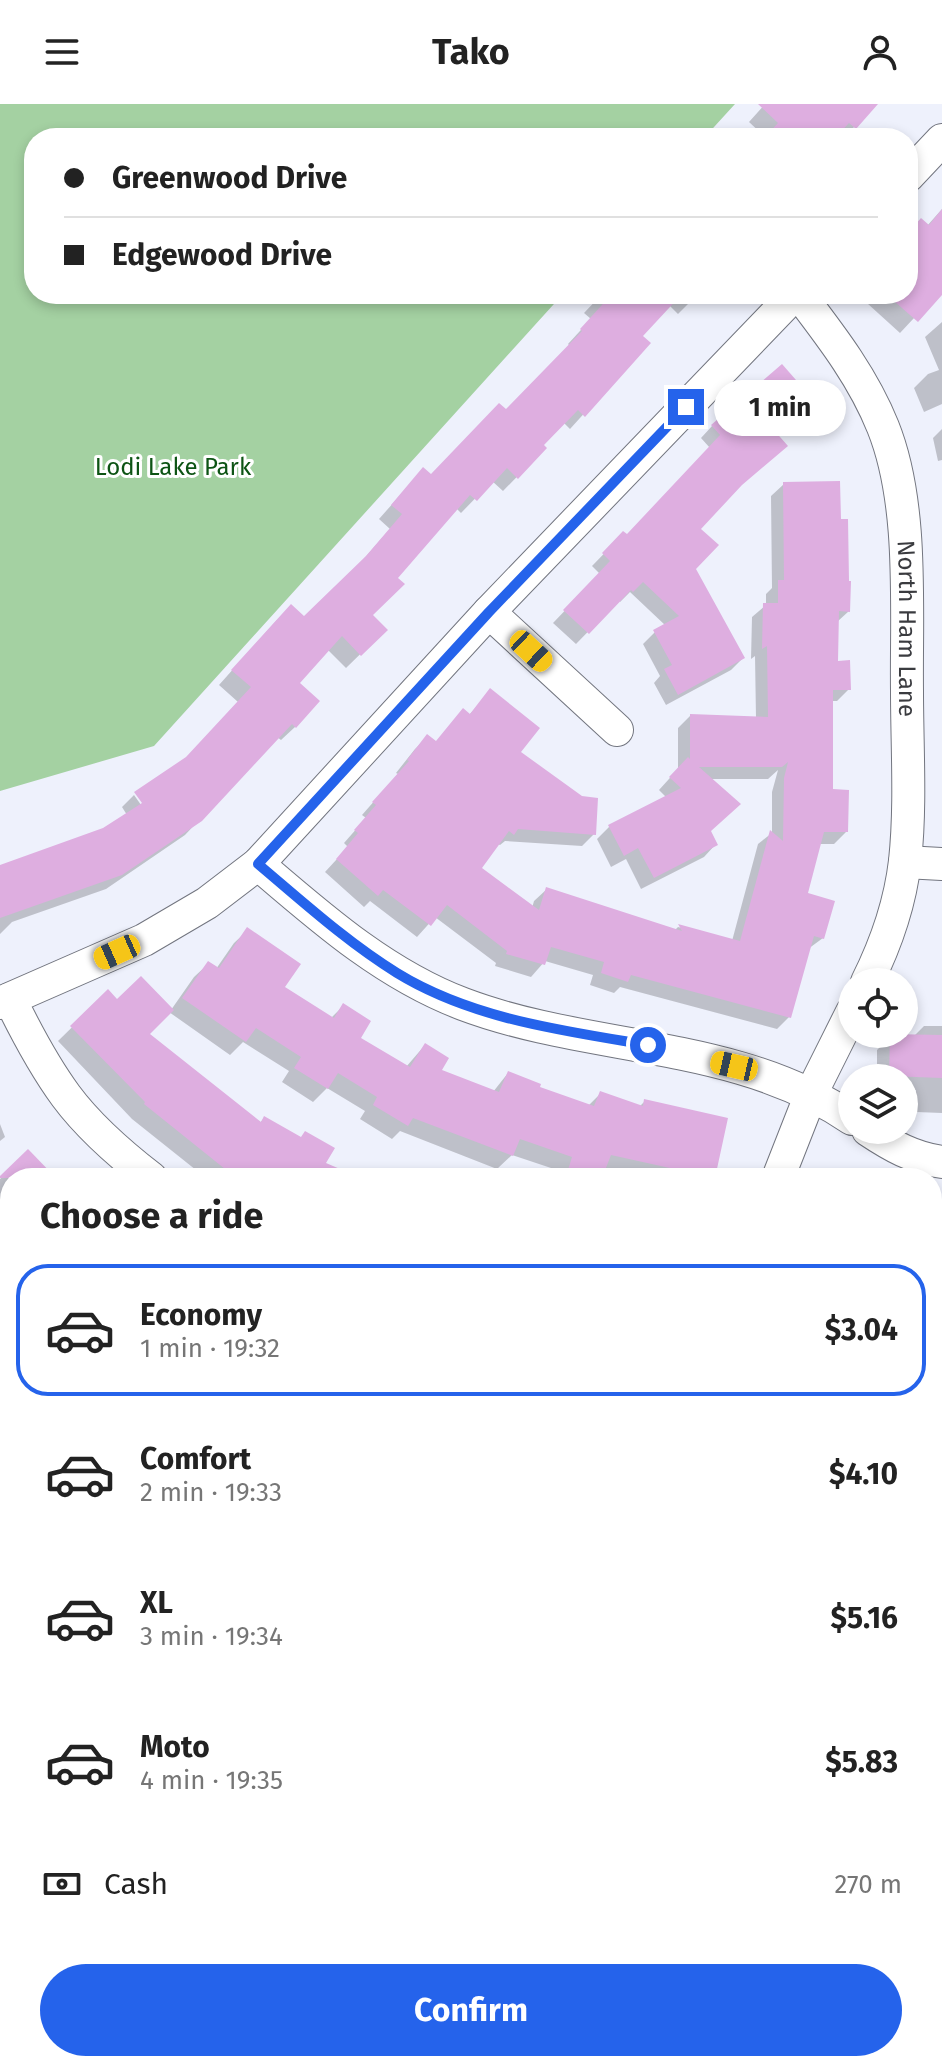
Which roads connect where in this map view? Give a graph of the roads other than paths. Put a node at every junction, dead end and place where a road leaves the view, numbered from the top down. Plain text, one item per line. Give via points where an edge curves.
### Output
1 (942, 140) edge
2 (918, 165) edge
3 (787, 304) edge
4 (805, 304) edge
5 (489, 612) junction
6 (617, 730) dead end
7 (905, 862) junction
8 (258, 864) junction
9 (942, 864) edge
10 (873, 968) edge
11 (5, 1001) edge
12 (838, 1040) edge
13 (811, 1094) junction
14 (838, 1110) edge
15 (888, 1144) edge
16 (942, 1162) edge
17 (139, 1168) edge
18 (782, 1168) edge

1 - 2 street
3 - 5 street
4 - 7 street, North Ham Lane via 853,366 883,427 897,473 906,554
5 - 6 street
5 - 8 street
7 - 9 street
7 - 10 street, North Ham Lane via 894,919
8 - 11 street via 207,903 144,940
8 - 13 street via 399,974 464,1004 548,1028 734,1066
11 - 17 street via 66,1096
12 - 13 street
13 - 14 street
13 - 18 street
15 - 16 street

